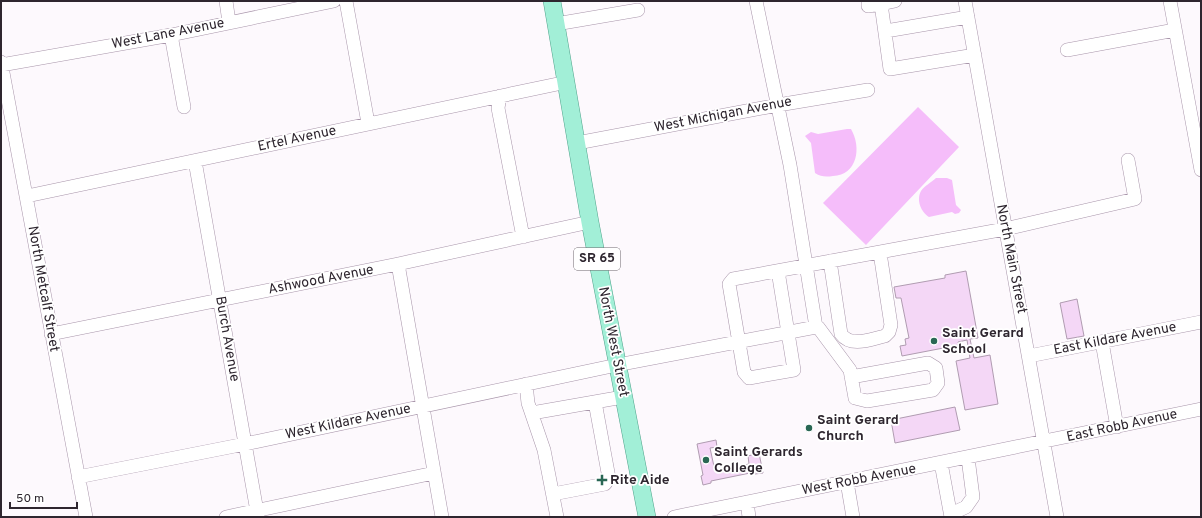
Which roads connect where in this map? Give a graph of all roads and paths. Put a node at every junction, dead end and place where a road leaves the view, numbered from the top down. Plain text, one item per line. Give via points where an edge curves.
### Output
1 (226, 1) edge
2 (334, 1) edge
3 (346, 1) edge
4 (552, 1) edge
5 (756, 1) edge
6 (868, 1) edge
7 (895, 1) edge
8 (965, 1) edge
9 (1170, 1) edge
10 (881, 4) junction
11 (638, 10) dead end
12 (968, 17) junction
13 (229, 22) junction
14 (556, 24) junction
15 (1175, 30) junction
16 (886, 31) junction
17 (171, 35) junction
18 (1067, 50) dead end
19 (975, 55) junction
20 (1, 64) edge
21 (567, 82) junction
22 (868, 90) dead end
23 (500, 96) junction
24 (778, 105) junction
25 (184, 107) dead end
26 (368, 123) junction
27 (577, 143) junction
28 (1128, 160) dead end
29 (196, 161) junction
30 (1201, 170) edge
31 (27, 196) junction
32 (590, 222) junction
33 (1005, 229) junction
34 (523, 237) junction
35 (880, 253) junction
36 (830, 261) junction
37 (398, 264) junction
38 (806, 264) junction
39 (778, 271) junction
40 (220, 300) junction
41 (1201, 322) edge
42 (816, 327) junction
43 (788, 333) junction
44 (51, 334) junction
45 (739, 342) junction
46 (1102, 342) junction
47 (1029, 356) junction
48 (617, 365) junction
49 (851, 377) junction
50 (526, 384) junction
51 (623, 397) junction
52 (595, 402) junction
53 (421, 406) junction
54 (1201, 409) edge
55 (532, 413) junction
56 (1117, 427) junction
57 (1043, 443) junction
58 (245, 444) junction
59 (968, 458) junction
60 (940, 463) junction
61 (434, 473) junction
62 (78, 477) junction
63 (847, 482) junction
64 (553, 494) junction
65 (747, 502) junction
66 (258, 513) edge
67 (951, 515) edge
68 (86, 517) edge
69 (226, 517) edge
70 (442, 517) edge
71 (557, 517) edge
72 (647, 517) edge
73 (674, 517) edge
74 (750, 517) edge
75 (853, 517) edge
76 (1057, 517) edge

1 - 13 street
2 - 13 street, West Lane Avenue
3 - 26 street
4 - 14 main road, North West Street / SR 65
5 - 24 street
6 - 10 street via 868,6
7 - 10 street
8 - 12 street, North Main Street
9 - 15 street
10 - 16 street
11 - 14 street
12 - 16 street
12 - 19 street, North Main Street
13 - 17 street, West Lane Avenue
14 - 21 main road, North West Street / SR 65
15 - 18 street
15 - 30 street
16 - 19 street via 890,69
17 - 20 street, West Lane Avenue
17 - 25 street
19 - 33 street, North Main Street
20 - 31 street, North Metcalf Street
21 - 23 street, Ertel Avenue
21 - 27 main road, North West Street / SR 65
22 - 24 street, West Michigan Avenue
23 - 26 street, Ertel Avenue
23 - 34 street via 498,108
24 - 27 street, West Michigan Avenue
24 - 38 street
26 - 29 street, Ertel Avenue
27 - 32 main road, North West Street / SR 65
28 - 33 street via 1135,199
29 - 31 street, Ertel Avenue
29 - 40 street, Burch Avenue
31 - 44 street, North Metcalf Street
32 - 34 street, Ashwood Avenue
32 - 48 main road, North West Street / SR 65
33 - 35 street
33 - 47 street, North Main Street
34 - 37 street, Ashwood Avenue
35 - 36 street
35 - 36 street via 891,325 889,332 885,336 852,342 845,340 841,334
36 - 38 street
37 - 40 street, Ashwood Avenue
37 - 53 street
38 - 39 street
38 - 42 street
39 - 43 street
39 - 45 street via 733,279 729,284
40 - 44 street, Ashwood Avenue
40 - 58 street, Burch Avenue
41 - 46 street, East Kildare Avenue
42 - 43 street, West Kildare Avenue
42 - 49 street via 850,370
43 - 45 street, West Kildare Avenue
43 - 45 street via 794,370 779,373 749,378 744,372
44 - 62 street, North Metcalf Street
45 - 48 street, West Kildare Avenue
46 - 47 street, East Kildare Avenue
46 - 56 street
47 - 57 street, North Main Street
48 - 50 street, West Kildare Avenue
48 - 51 main road, North West Street / SR 65
49 - 49 street via 855,398 867,402 934,390 938,383 936,368 928,363
50 - 53 street, West Kildare Avenue
50 - 55 street
51 - 52 street
51 - 72 main road, North West Street / SR 65
52 - 55 street
52 - 64 street via 608,482
53 - 58 street, West Kildare Avenue
53 - 61 street
54 - 56 street, East Robb Avenue
55 - 64 street via 544,450
56 - 57 street, East Robb Avenue
57 - 59 street, West Robb Avenue
57 - 76 street, North Main Street
58 - 62 street, West Kildare Avenue
58 - 66 street, Burch Avenue
59 - 60 street, West Robb Avenue
59 - 67 street via 973,497 966,507
60 - 63 street, West Robb Avenue
60 - 67 street
61 - 66 street
61 - 70 street
62 - 68 street, North Metcalf Street
63 - 65 street, West Robb Avenue
63 - 75 street
64 - 71 street
65 - 73 street, West Robb Avenue
65 - 74 street
66 - 69 street

